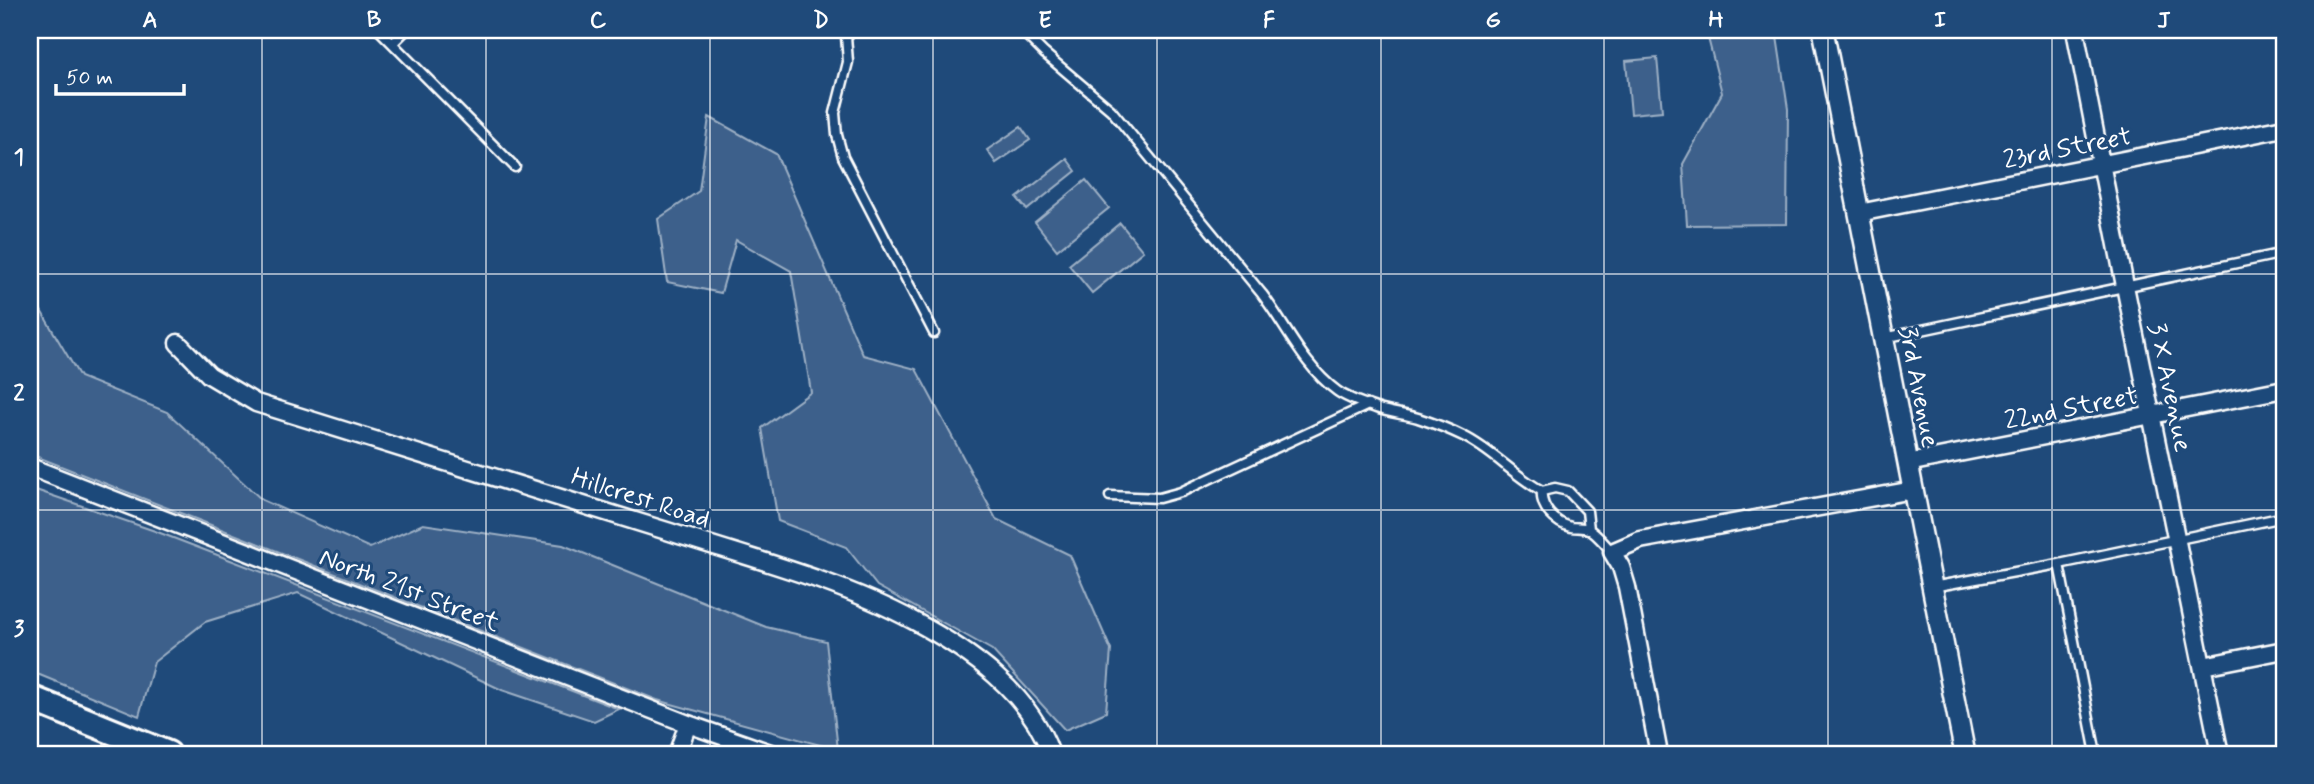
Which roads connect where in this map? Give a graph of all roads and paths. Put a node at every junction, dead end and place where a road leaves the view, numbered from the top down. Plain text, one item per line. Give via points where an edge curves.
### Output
1 (379, 30) edge
2 (406, 30) edge
3 (854, 30) edge
4 (1021, 30) edge
5 (1823, 30) edge
6 (2075, 30) edge
7 (844, 33) edge
8 (393, 43) junction
9 (2284, 128) edge
10 (2102, 165) junction
11 (515, 167) dead end
12 (1859, 213) junction
13 (2284, 253) edge
14 (2125, 286) junction
15 (934, 333) dead end
16 (1884, 338) junction
17 (178, 343) dead end
18 (2284, 389) edge
19 (1368, 405) junction
20 (2152, 416) junction
21 (1908, 463) junction
22 (30, 467) edge
23 (1913, 490) junction
24 (1542, 491) junction
25 (1111, 496) dead end
26 (2284, 517) edge
27 (1589, 529) junction
28 (2176, 539) junction
29 (1612, 552) junction
30 (2059, 564) junction
31 (1932, 587) junction
32 (2284, 650) edge
33 (2203, 666) junction
34 (30, 698) edge
35 (688, 723) junction
36 (168, 754) edge
37 (677, 754) edge
38 (773, 754) edge
39 (1051, 754) edge
40 (1659, 754) edge
41 (1965, 754) edge
42 (2096, 754) edge
43 (2220, 754) edge

1 - 8 lane
2 - 8 lane
3 - 7 lane
4 - 19 lane via 1111,110 1262,294 1324,379 1339,392
5 - 12 street, 3rd Avenue
6 - 10 street, 3 X Avenue
7 - 15 lane via 848,62 835,113 843,156
8 - 11 lane
9 - 10 street, 23rd Street
10 - 12 street, 23rd Street
10 - 14 street, 3 X Avenue
12 - 16 street, 3rd Avenue
13 - 14 lane
14 - 16 lane
14 - 20 street, 3 X Avenue
16 - 21 street, 3rd Avenue
17 - 39 street, Hillcrest Road via 209,375 256,403 855,593 914,621 995,675 1023,702
18 - 20 street, 22nd Street
19 - 24 lane via 1461,434
19 - 25 lane via 1181,492 1159,498
20 - 21 street, 22nd Street
20 - 28 street, 3 X Avenue
21 - 23 street, 3rd Avenue
22 - 35 street, North 21st Street
23 - 29 street via 1640,540
23 - 31 street, 3rd Avenue
24 - 27 lane via 1545,509 1556,520
24 - 27 lane via 1568,491 1587,511
26 - 28 lane
27 - 29 lane
28 - 30 lane
28 - 33 street, 3 X Avenue
29 - 40 street via 1628,587
30 - 31 lane
30 - 42 lane
31 - 41 street, 3rd Avenue
32 - 33 street
33 - 43 street, 3 X Avenue
34 - 36 main road
35 - 37 street
35 - 38 street, North 21st Street

